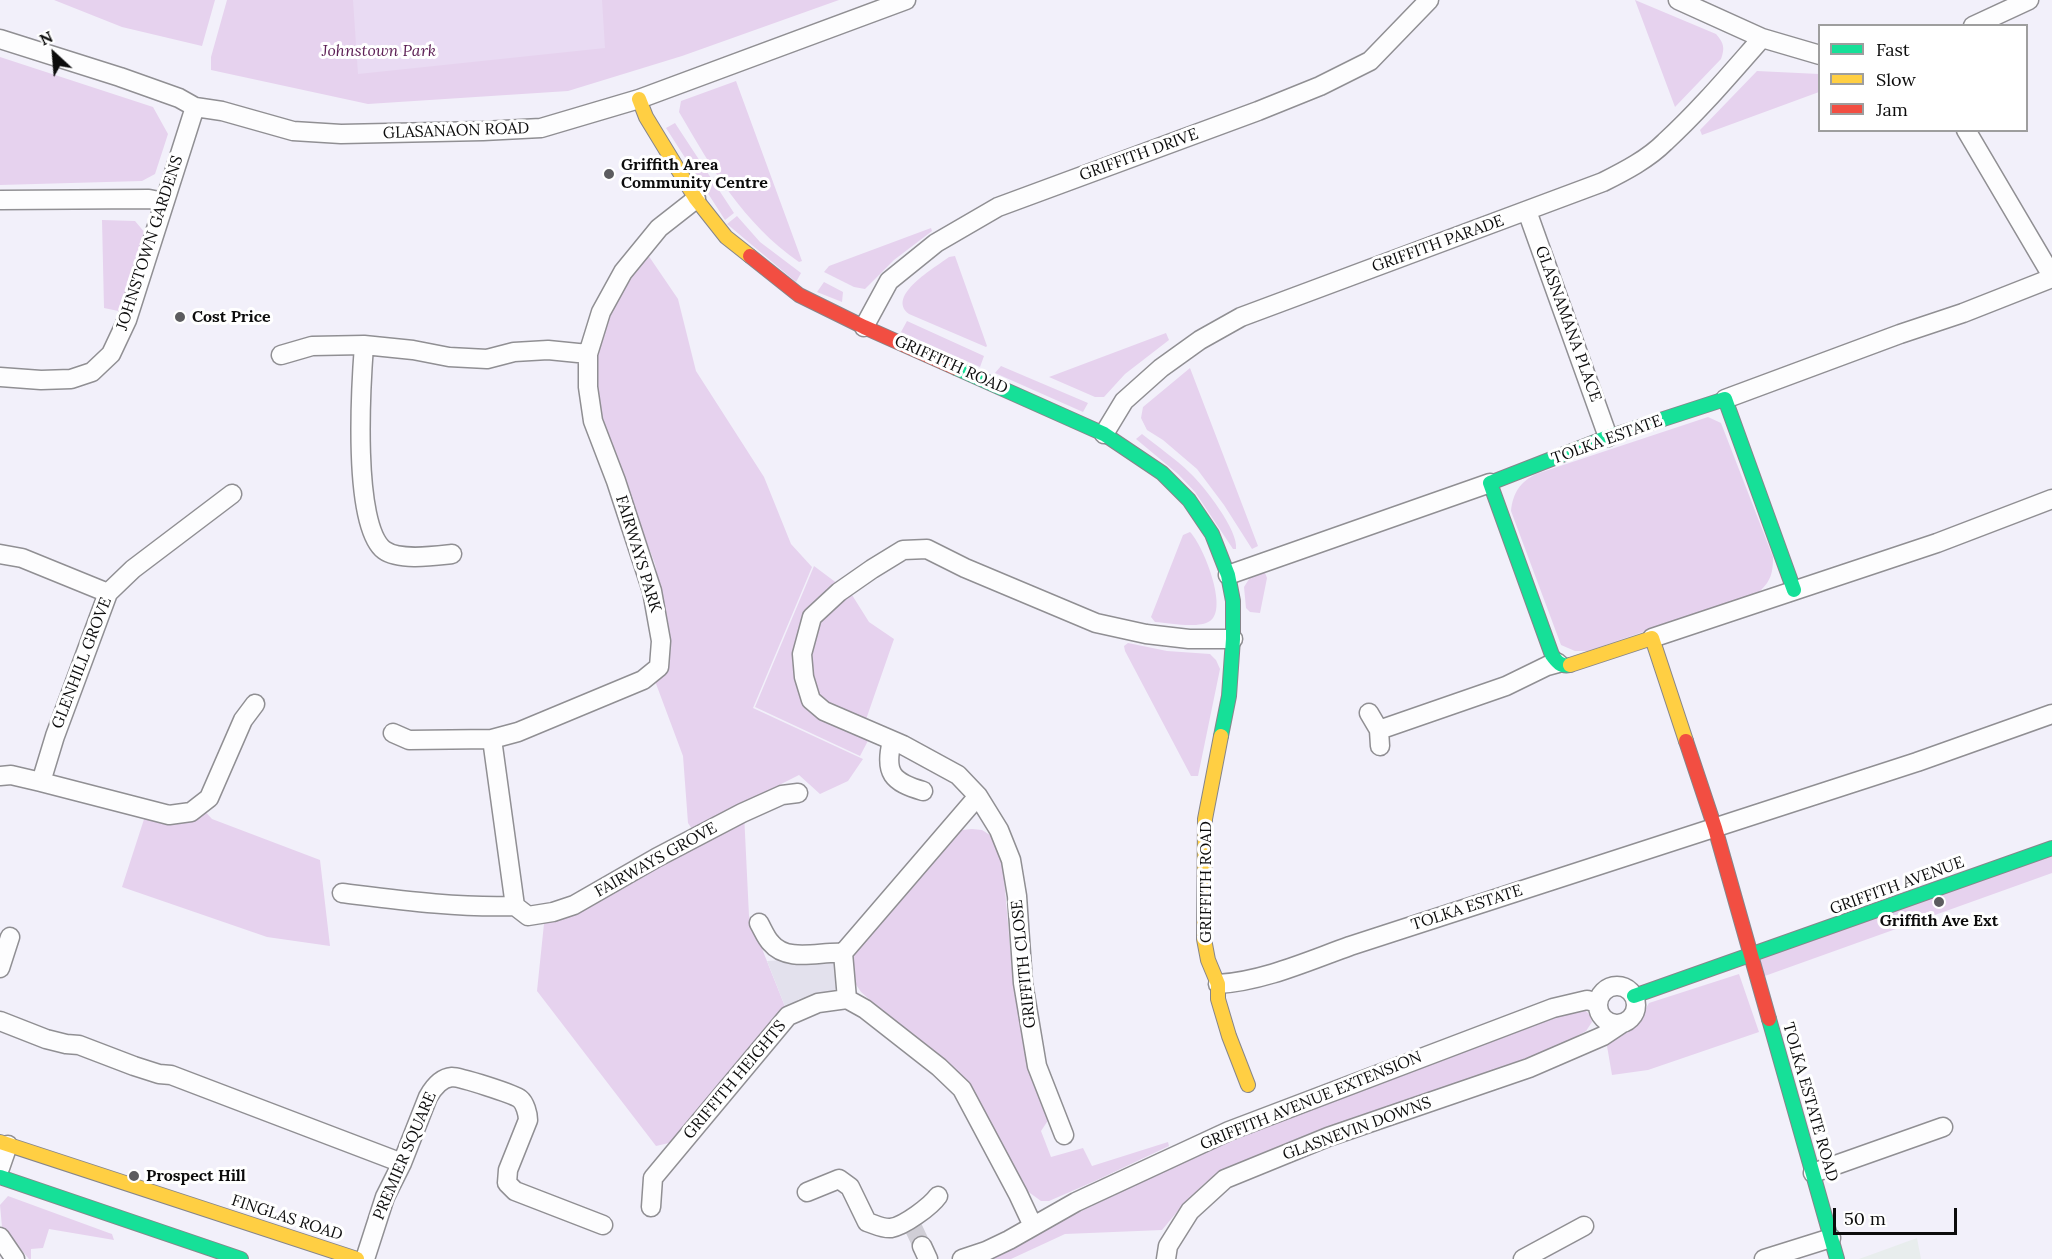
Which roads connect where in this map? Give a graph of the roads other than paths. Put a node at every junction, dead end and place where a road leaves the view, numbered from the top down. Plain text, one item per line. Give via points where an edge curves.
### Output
1 (906, 0) edge
2 (1428, 0) edge
3 (1678, 0) edge
4 (2029, 0) edge
5 (1977, 24) edge
6 (1762, 38) junction
7 (0, 39) edge
8 (1818, 53) edge
9 (639, 99) junction
10 (195, 107) junction
11 (1967, 132) edge
12 (696, 199) junction
13 (0, 200) edge
14 (165, 202) junction
15 (1527, 211) junction
16 (2052, 277) edge
17 (864, 327) junction
18 (364, 345) junction
19 (588, 354) junction
20 (281, 355) dead end
21 (0, 377) edge
22 (1725, 399) junction
23 (1104, 434) junction
24 (1608, 437) junction
25 (1490, 483) junction
26 (232, 494) dead end
27 (2052, 499) edge
28 (0, 554) edge
29 (452, 554) dead end
30 (1228, 575) junction
31 (1794, 591) junction
32 (108, 593) junction
33 (1652, 638) junction
34 (1233, 639) junction
35 (1558, 663) junction
36 (255, 705) dead end
37 (1370, 713) dead end
38 (2052, 714) edge
39 (393, 733) dead end
40 (492, 739) junction
41 (892, 741) junction
42 (0, 776) edge
43 (41, 782) junction
44 (923, 790) dead end
45 (798, 794) dead end
46 (978, 796) junction
47 (1715, 828) junction
48 (2052, 848) edge
49 (342, 893) dead end
50 (515, 906) junction
51 (759, 923) dead end
52 (10, 937) dead end
53 (843, 953) junction
54 (1752, 955) junction
55 (0, 968) edge
56 (1218, 984) junction
57 (1634, 996) junction
58 (847, 999) junction
59 (1599, 1009) junction
60 (0, 1021) edge
61 (1621, 1024) junction
62 (1586, 1044) junction
63 (1248, 1084) dead end
64 (1943, 1127) dead end
65 (1064, 1135) dead end
66 (4, 1143) edge
67 (402, 1163) junction
68 (0, 1168) edge
69 (1813, 1173) junction
70 (0, 1178) edge
71 (807, 1192) dead end
72 (938, 1196) dead end
73 (651, 1207) dead end
74 (603, 1225) dead end
75 (1033, 1226) junction
76 (1584, 1226) dead end
77 (0, 1237) edge
78 (1831, 1238) junction
79 (15, 1259) edge
80 (241, 1259) edge
81 (357, 1259) edge
82 (365, 1259) edge
83 (962, 1259) edge
84 (1166, 1259) edge
85 (1523, 1259) edge
86 (1764, 1259) edge
87 (1837, 1259) edge

1 - 9 street, GLASANAON ROAD
2 - 17 street, GRIFFITH DRIVE via 1370,61 1320,86 998,207 936,243 889,281
3 - 6 street
4 - 5 street
6 - 8 street
6 - 15 street, GRIFFITH PARADE via 1664,144 1604,182
7 - 10 street, GLASANAON ROAD via 120,77
9 - 10 street, GLASANAON ROAD via 541,128 400,134 293,131
9 - 12 street, GRIFFITH ROAD
10 - 14 street, JOHNSTOWN GARDENS
11 - 16 street
12 - 17 street, GRIFFITH ROAD via 726,237 799,295
12 - 19 street, FAIRWAYS PARK via 659,228 623,272 601,312
13 - 14 street
14 - 21 street, JOHNSTOWN GARDENS via 127,320 111,354 93,372 71,379
15 - 23 street, GRIFFITH PARADE via 1241,317 1161,368 1124,401
15 - 24 street, GLASNAMANA PLACE
16 - 22 street, TOLKA ESTATE
17 - 23 street, GRIFFITH ROAD
18 - 19 street via 449,357 487,358 548,350
18 - 20 street via 312,346
18 - 29 street via 360,408 366,512 376,541 386,552 416,558
19 - 40 street, FAIRWAYS PARK via 593,421 652,591 661,641 659,667 643,680
22 - 24 street, TOLKA ESTATE
22 - 31 street
23 - 30 street, GRIFFITH ROAD via 1162,473 1189,500 1212,534
24 - 25 street, TOLKA ESTATE
25 - 30 street, TOLKA ESTATE
25 - 35 street
26 - 32 street, GLENHILL GROVE via 133,569
27 - 31 street
28 - 32 street via 22,558
30 - 34 street, GRIFFITH ROAD
31 - 33 street
32 - 43 street, GLENHILL GROVE
33 - 35 street via 1566,666
33 - 47 street
34 - 41 street, GRIFFITH CLOSE via 1146,634 1096,623 927,549 903,550 839,592 812,617 802,654 811,700 824,711
34 - 56 street, GRIFFITH ROAD via 1229,696 1205,819 1204,939
35 - 37 street via 1379,738
36 - 43 street via 243,720 209,798 191,812 169,815
38 - 47 street, TOLKA ESTATE
39 - 40 street, FAIRWAYS PARK via 409,740
40 - 50 street
41 - 44 street via 888,766 893,775 908,786
41 - 46 street, GRIFFITH CLOSE via 958,775
42 - 43 street
45 - 50 street, FAIRWAYS GROVE via 782,795 742,813 574,905 528,916
46 - 53 street
46 - 65 street, GRIFFITH CLOSE via 999,830 1011,861 1023,983 1038,1066
47 - 54 street
47 - 56 street, TOLKA ESTATE via 1285,969 1238,983
48 - 54 street, GRIFFITH AVENUE
49 - 50 street, FAIRWAYS GROVE via 433,904
51 - 53 street via 772,945 787,954
52 - 55 street
53 - 58 street
54 - 57 street
54 - 69 street, TOLKA ESTATE ROAD
56 - 63 street, GRIFFITH ROAD via 1218,999 1229,1036
57 - 59 street via 1626,987 1614,986 1603,992
57 - 61 street via 1634,1014
58 - 73 street, GRIFFITH HEIGHTS via 818,1003 788,1016 653,1178
58 - 75 street via 865,1009 962,1089
59 - 61 street, GRIFFITH AVENUE EXTENSION via 1610,1023
59 - 62 street
59 - 75 street, GRIFFITH AVENUE EXTENSION via 1587,1000 1553,1008 1229,1131
60 - 67 street via 171,1075
61 - 62 street, GLASNEVIN DOWNS
62 - 84 street, GLASNEVIN DOWNS via 1529,1068 1328,1137 1225,1179 1190,1211 1168,1246
64 - 69 street
66 - 68 street
66 - 81 street, FINGLAS ROAD
67 - 74 street, PREMIER SQUARE via 434,1087 453,1077 475,1082 519,1099 528,1114 507,1183 516,1191
67 - 82 street, PREMIER SQUARE via 385,1197
69 - 78 street, TOLKA ESTATE ROAD
70 - 80 street
71 - 72 street via 839,1179 850,1187 867,1222 891,1228 911,1222
75 - 83 street, GRIFFITH AVENUE EXTENSION
76 - 85 street
77 - 79 street
78 - 86 street
78 - 87 street, TOLKA ESTATE ROAD

